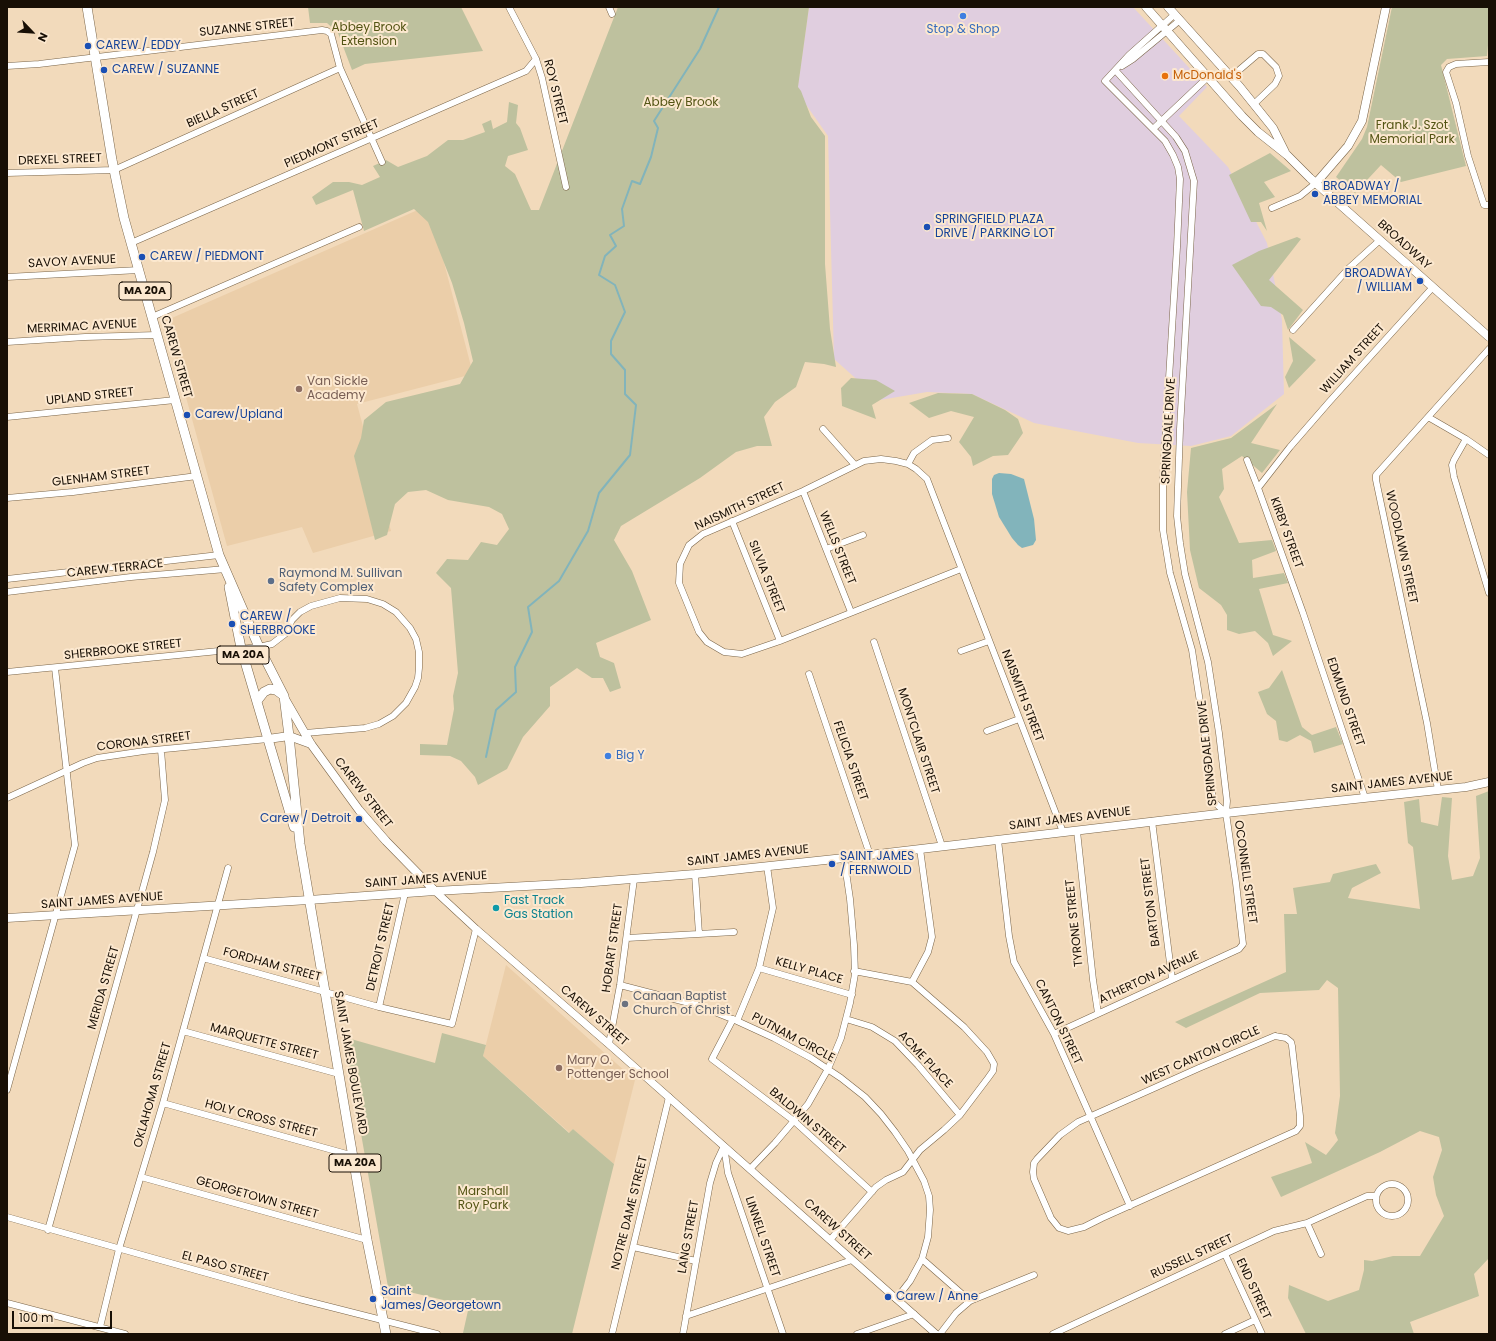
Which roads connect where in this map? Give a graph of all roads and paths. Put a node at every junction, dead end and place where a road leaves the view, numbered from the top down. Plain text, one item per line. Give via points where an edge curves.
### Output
1 (87, 7) edge
2 (509, 7) edge
3 (609, 7) edge
4 (1146, 7) edge
5 (1168, 7) edge
6 (1386, 7) edge
7 (612, 14) dead end
8 (1178, 17) junction
9 (1165, 28) junction
10 (95, 56) junction
11 (536, 59) junction
12 (1489, 62) edge
13 (7, 66) edge
14 (340, 68) junction
15 (1116, 71) junction
16 (1208, 77) junction
17 (1231, 77) junction
18 (1254, 104) junction
19 (1162, 121) junction
20 (1154, 129) junction
21 (371, 138) junction
22 (1287, 155) junction
23 (382, 162) dead end
24 (114, 170) junction
25 (7, 173) edge
26 (1316, 183) junction
27 (566, 187) dead end
28 (1486, 205) edge
29 (1272, 208) dead end
30 (358, 227) dead end
31 (1380, 240) junction
32 (131, 243) junction
33 (139, 270) junction
34 (7, 277) edge
35 (1433, 287) junction
36 (152, 317) junction
37 (1293, 330) dead end
38 (157, 335) junction
39 (1489, 337) edge
40 (7, 342) edge
41 (1489, 349) edge
42 (175, 400) junction
43 (1428, 417) junction
44 (7, 418) edge
45 (823, 428) dead end
46 (948, 438) dead end
47 (1466, 439) junction
48 (1489, 455) edge
49 (1247, 460) dead end
50 (908, 464) junction
51 (855, 465) junction
52 (197, 476) junction
53 (1163, 477) junction
54 (1177, 478) junction
55 (1258, 488) junction
56 (803, 491) junction
57 (7, 498) edge
58 (732, 521) junction
59 (863, 535) dead end
60 (826, 548) junction
61 (220, 555) junction
62 (961, 569) junction
63 (226, 570) junction
64 (7, 579) edge
65 (7, 592) edge
66 (1489, 593) edge
67 (851, 612) junction
68 (1304, 613) joint
69 (780, 641) junction
70 (989, 641) junction
71 (874, 642) dead end
72 (259, 647) junction
73 (241, 648) junction
74 (961, 651) dead end
75 (55, 668) junction
76 (7, 672) edge
77 (809, 674) dead end
78 (284, 696) junction
79 (257, 701) junction
80 (1019, 719) junction
81 (987, 731) dead end
82 (305, 733) junction
83 (289, 736) junction
84 (268, 739) junction
85 (311, 744) junction
86 (161, 750) junction
87 (67, 770) junction
88 (1489, 782) edge
89 (1438, 790) junction
90 (7, 798) edge
91 (1365, 798) junction
92 (1226, 813) junction
93 (1152, 822) junction
94 (1077, 830) junction
95 (1063, 832) junction
96 (998, 840) junction
97 (300, 844) junction
98 (942, 846) junction
99 (920, 849) junction
100 (870, 855) junction
101 (844, 858) junction
102 (767, 866) junction
103 (228, 868) dead end
104 (695, 874) junction
105 (634, 879) junction
106 (434, 891) junction
107 (405, 893) junction
108 (309, 900) junction
109 (218, 905) junction
110 (137, 910) junction
111 (57, 916) junction
112 (7, 918) edge
113 (476, 929) junction
114 (734, 932) dead end
115 (698, 934) junction
116 (1242, 935) joint
117 (627, 938) junction
118 (202, 958) junction
119 (759, 968) junction
120 (854, 972) junction
121 (1172, 979) junction
122 (912, 982) junction
123 (620, 985) junction
124 (325, 991) junction
125 (852, 995) junction
126 (379, 1007) junction
127 (1098, 1013) junction
128 (846, 1019) junction
129 (735, 1020) junction
130 (183, 1031) junction
131 (1054, 1034) junction
132 (609, 1044) junction
133 (828, 1069) junction
134 (339, 1074) junction
135 (7, 1090) edge
136 (669, 1097) junction
137 (163, 1103) junction
138 (960, 1115) junction
139 (1090, 1117) junction
140 (794, 1121) junction
141 (724, 1146) junction
142 (354, 1156) junction
143 (913, 1160) junction
144 (750, 1169) junction
145 (141, 1177) junction
146 (872, 1192) junction
147 (1376, 1196) junction
148 (1130, 1206) junction
149 (7, 1217) edge
150 (1307, 1223) junction
151 (48, 1230) junction
152 (367, 1240) junction
153 (830, 1240) junction
154 (633, 1247) junction
155 (119, 1249) junction
156 (1225, 1254) junction
157 (1321, 1254) dead end
158 (922, 1259) junction
159 (852, 1260) junction
160 (696, 1261) junction
161 (1034, 1275) dead end
162 (767, 1288) junction
163 (896, 1299) junction
164 (970, 1301) junction
165 (7, 1303) edge
166 (914, 1314) junction
167 (686, 1316) junction
168 (383, 1320) junction
169 (1255, 1320) junction
170 (100, 1327) junction
171 (125, 1334) edge
172 (386, 1334) edge
173 (437, 1334) edge
174 (612, 1334) edge
175 (683, 1334) edge
176 (783, 1334) edge
177 (857, 1334) edge
178 (936, 1334) edge
179 (940, 1334) edge
180 (1053, 1334) edge
181 (1225, 1334) edge
182 (1262, 1334) edge

1 - 10 main road, CAREW STREET / MA 20A
2 - 11 street, ROY STREET
3 - 7 street
4 - 9 main road, BROADWAY
5 - 8 main road, BROADWAY
6 - 26 main road via 1362,121 1348,146
8 - 9 street
8 - 17 main road, BROADWAY
9 - 15 street via 1129,55
9 - 16 main road, BROADWAY
10 - 13 street, SUZANNE STREET
10 - 14 street, SUZANNE STREET via 322,30 331,34
10 - 24 main road, CAREW STREET / MA 20A
11 - 21 street, PIEDMONT STREET via 526,71
11 - 27 street, ROY STREET
12 - 28 street via 1456,64 1449,67 1446,72 1468,156
14 - 21 street
14 - 24 street, BIELLA STREET
15 - 19 street, SPRINGDALE DRIVE
15 - 20 street, SPRINGDALE DRIVE via 1105,81
16 - 19 street
16 - 22 main road, BROADWAY via 1242,116
17 - 18 main road, BROADWAY
17 - 18 street via 1260,54 1276,67 1279,76 1275,84
18 - 22 main road, BROADWAY via 1273,128
19 - 20 street
19 - 54 street, SPRINGDALE DRIVE via 1185,151 1194,181
20 - 53 street, SPRINGDALE DRIVE via 1173,154 1180,180
21 - 23 street
21 - 32 street, PIEDMONT STREET
22 - 26 main road, BROADWAY
24 - 25 street, DREXEL STREET
24 - 32 main road, CAREW STREET / MA 20A
26 - 29 street via 1300,196
26 - 31 main road, BROADWAY
30 - 36 street
31 - 35 main road, BROADWAY
31 - 37 street via 1349,268
32 - 33 main road, CAREW STREET / MA 20A
33 - 34 street, SAVOY AVENUE
33 - 36 main road, CAREW STREET / MA 20A
35 - 39 main road, BROADWAY
35 - 55 street, WILLIAM STREET via 1330,401
36 - 38 main road, CAREW STREET / MA 20A
38 - 40 street, MERRIMAC AVENUE via 85,336
38 - 42 main road, CAREW STREET / MA 20A
41 - 43 street, WOODLAWN STREET
42 - 44 street, UPLAND STREET
42 - 52 main road, CAREW STREET / MA 20A
43 - 47 street
43 - 89 street, WOODLAWN STREET via 1376,475 1376,480
45 - 51 street
46 - 50 street via 932,440 914,452
47 - 48 street
47 - 66 street via 1452,465
49 - 55 street, KIRBY STREET
50 - 51 street, NAISMITH STREET via 881,459
50 - 62 street, NAISMITH STREET via 927,479
51 - 56 street, NAISMITH STREET
52 - 57 street, GLENHAM STREET
52 - 61 main road, CAREW STREET / MA 20A
53 - 54 street
53 - 92 street, SPRINGDALE DRIVE via 1163,530 1170,573 1192,650 1213,801
54 - 92 street, SPRINGDALE DRIVE via 1180,543 1185,574 1208,662 1226,794
55 - 68 street, KIRBY STREET
56 - 58 street, NAISMITH STREET
56 - 60 street, WELLS STREET
58 - 69 street, SILVIA STREET
58 - 69 street, NAISMITH STREET via 703,534 689,545 680,564 679,583 699,632 707,642 724,652 742,654
59 - 60 street
60 - 67 street, WELLS STREET
61 - 63 main road, CAREW STREET / MA 20A
61 - 64 street, CAREW TERRACE
62 - 67 street, NAISMITH STREET
62 - 70 street, NAISMITH STREET
63 - 65 street, CAREW TERRACE via 131,577
63 - 72 main road, CAREW STREET / MA 20A
63 - 73 main road, CAREW STREET / MA 20A
67 - 69 street, NAISMITH STREET
68 - 91 street, EDMUND STREET
70 - 74 street
70 - 80 street, NAISMITH STREET
71 - 98 street, MONTCLAIR STREET
72 - 73 street
72 - 78 main road, CAREW STREET / MA 20A
72 - 82 street via 272,644 285,634 292,620 300,612 322,602 344,598 367,599 383,604 402,617 413,633 419,652 418,678 411,695 400,710 386,720 365,728
73 - 75 street, SHERBROOKE STREET
73 - 79 main road, CAREW STREET / MA 20A
75 - 76 street, SHERBROOKE STREET
75 - 87 street
77 - 100 street, FELICIA STREET
78 - 79 main road via 270,689
78 - 82 main road, CAREW STREET
78 - 83 main road, SAINT JAMES BOULEVARD / MA 20A
79 - 84 main road, CAREW STREET / MA 20A
80 - 81 street
80 - 95 street, NAISMITH STREET
82 - 85 main road, CAREW STREET
83 - 84 main road
83 - 85 main road
83 - 97 main road, SAINT JAMES BOULEVARD / MA 20A
84 - 86 street, CORONA STREET
84 - 97 main road, SAINT JAMES BOULEVARD / MA 20A
85 - 106 main road, CAREW STREET via 359,810
86 - 87 street, CORONA STREET via 97,758
86 - 110 street, MERIDA STREET via 165,800
87 - 90 street, CORONA STREET
87 - 111 street via 75,845
88 - 89 main road, SAINT JAMES AVENUE
89 - 91 main road, SAINT JAMES AVENUE
91 - 92 main road, SAINT JAMES AVENUE
92 - 93 main road, SAINT JAMES AVENUE
92 - 116 street, OCONNELL STREET
93 - 94 main road, SAINT JAMES AVENUE
93 - 121 street, BARTON STREET
94 - 95 main road, SAINT JAMES AVENUE
94 - 127 street, TYRONE STREET
95 - 96 main road, SAINT JAMES AVENUE
96 - 98 main road, SAINT JAMES AVENUE
96 - 131 street, CANTON STREET via 1014,962
97 - 108 main road, SAINT JAMES BOULEVARD / MA 20A
98 - 99 main road, SAINT JAMES AVENUE
99 - 100 main road, SAINT JAMES AVENUE
99 - 122 street via 932,937 928,952
100 - 101 main road, SAINT JAMES AVENUE
101 - 102 main road, SAINT JAMES AVENUE
101 - 120 street via 850,899
102 - 104 main road, SAINT JAMES AVENUE
102 - 119 street via 773,906
103 - 109 street, OKLAHOMA STREET
104 - 105 main road, SAINT JAMES AVENUE
104 - 115 street
105 - 106 main road, SAINT JAMES AVENUE
105 - 117 street, HOBART STREET
106 - 107 main road, SAINT JAMES AVENUE
106 - 113 street, CAREW STREET
107 - 108 main road, SAINT JAMES AVENUE
107 - 126 street, DETROIT STREET
108 - 109 main road, SAINT JAMES AVENUE
108 - 124 main road, SAINT JAMES BOULEVARD / MA 20A
109 - 110 main road, SAINT JAMES AVENUE
109 - 118 street, OKLAHOMA STREET
110 - 111 main road, SAINT JAMES AVENUE
110 - 151 street, MERIDA STREET
111 - 112 main road, SAINT JAMES AVENUE
111 - 135 street
113 - 126 street, FORDHAM STREET via 452,1024
113 - 132 street, CAREW STREET
114 - 115 street
115 - 117 street
116 - 121 street, ATHERTON AVENUE via 1243,944 1239,949
117 - 123 street, HOBART STREET
118 - 124 street, FORDHAM STREET
118 - 130 street, OKLAHOMA STREET
119 - 125 street, KELLY PLACE
119 - 129 street
120 - 122 street
120 - 125 street
121 - 127 street, ATHERTON AVENUE
122 - 138 street via 974,1036 994,1064 993,1071
123 - 129 street, PUTNAM CIRCLE via 697,1005
123 - 132 street, HOBART STREET
124 - 126 street, FORDHAM STREET
124 - 134 main road, SAINT JAMES BOULEVARD / MA 20A
125 - 128 street
127 - 131 street, ATHERTON AVENUE
128 - 133 street
128 - 138 street, ACME PLACE via 872,1027 895,1042
129 - 133 street, PUTNAM CIRCLE
129 - 140 street, BALDWIN STREET via 712,1059
130 - 134 street, MARQUETTE STREET
130 - 137 street, OKLAHOMA STREET
131 - 139 street, CANTON STREET
132 - 136 street, CAREW STREET
133 - 140 street via 808,1104
133 - 143 street, PUTNAM CIRCLE via 859,1092 881,1114
134 - 142 main road, SAINT JAMES BOULEVARD / MA 20A
136 - 141 street, CAREW STREET
136 - 154 street, NOTRE DAME STREET
137 - 142 street, HOLY CROSS STREET
137 - 145 street, OKLAHOMA STREET
138 - 143 street via 920,1150
139 - 148 street, CANTON STREET
139 - 148 street via 1060,1135 1034,1163 1034,1179 1051,1218 1059,1228 1071,1231
139 - 148 street, WEST CANTON CIRCLE via 1270,1037 1283,1037 1292,1046 1300,1116 1300,1126 1296,1131
140 - 144 street
140 - 146 street, BALDWIN STREET
141 - 144 street, CAREW STREET
141 - 160 street, LANG STREET via 710,1184
141 - 162 street, LINNELL STREET via 728,1173
142 - 152 main road, SAINT JAMES BOULEVARD / MA 20A
143 - 146 street via 903,1172 880,1183
143 - 158 street, PUTNAM CIRCLE via 924,1181 930,1210 928,1237
144 - 153 street, CAREW STREET
145 - 152 street, GEORGETOWN STREET
145 - 155 street, OKLAHOMA STREET
146 - 153 street
147 - 147 street via 1376,1205 1388,1216 1399,1214 1406,1206 1405,1192 1397,1185 1383,1187
147 - 150 street, RUSSELL STREET via 1367,1196
149 - 151 street, EL PASO STREET
150 - 156 street, RUSSELL STREET via 1274,1231
150 - 157 street
151 - 155 street, EL PASO STREET
152 - 168 main road, SAINT JAMES BOULEVARD / MA 20A
153 - 159 street, CAREW STREET
154 - 160 street
154 - 174 street, NOTRE DAME STREET
155 - 168 street, EL PASO STREET
155 - 170 street, OKLAHOMA STREET
156 - 169 street, END STREET
156 - 180 street, RUSSELL STREET
158 - 163 street, PUTNAM CIRCLE
158 - 164 street
159 - 162 street
159 - 163 street, CAREW STREET
160 - 167 street, LANG STREET
161 - 164 street
162 - 167 street
162 - 176 street, LINNELL STREET
163 - 166 street, CAREW STREET
164 - 179 street via 956,1313
165 - 170 street
166 - 177 street
166 - 178 street, CAREW STREET
167 - 175 street, LANG STREET
168 - 172 main road, SAINT JAMES BOULEVARD / MA 20A
168 - 173 street, EL PASO STREET
169 - 181 street
169 - 182 street, END STREET
170 - 171 street

